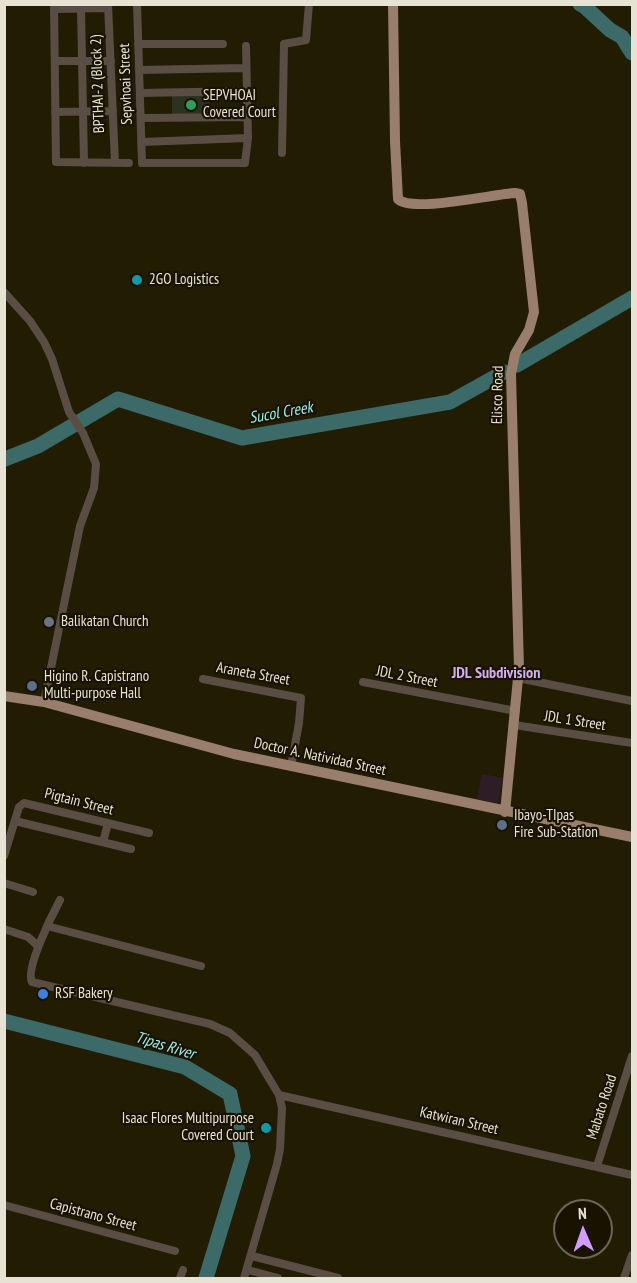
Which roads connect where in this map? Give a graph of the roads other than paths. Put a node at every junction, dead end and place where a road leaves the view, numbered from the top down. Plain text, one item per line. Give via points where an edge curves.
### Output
1 (137, 4) edge
2 (309, 4) edge
3 (393, 4) edge
4 (108, 6) edge
5 (54, 7) edge
6 (81, 8) junction
7 (138, 44) junction
8 (223, 44) dead end
9 (246, 46) dead end
10 (55, 61) junction
11 (83, 61) junction
12 (111, 61) junction
13 (246, 68) junction
14 (139, 70) junction
15 (247, 91) junction
16 (140, 93) junction
17 (113, 111) junction
18 (55, 112) junction
19 (83, 112) junction
20 (248, 117) junction
21 (141, 118) junction
22 (248, 138) junction
23 (141, 142) junction
24 (282, 153) dead end
25 (129, 162) dead end
26 (84, 163) junction
27 (115, 163) junction
28 (4, 292) edge
29 (518, 678) junction
30 (203, 679) dead end
31 (363, 682) dead end
32 (4, 696) edge
33 (633, 701) edge
34 (44, 702) junction
35 (516, 711) junction
36 (514, 725) junction
37 (633, 743) edge
38 (291, 766) junction
39 (505, 812) junction
40 (15, 821) junction
41 (108, 823) junction
42 (149, 833) dead end
43 (633, 837) edge
44 (103, 842) junction
45 (131, 849) dead end
46 (4, 856) edge
47 (4, 883) edge
48 (33, 892) dead end
49 (60, 900) dead end
50 (47, 926) junction
51 (4, 929) edge
52 (38, 946) junction
53 (201, 966) dead end
54 (633, 1056) edge
55 (279, 1095) junction
56 (597, 1166) junction
57 (633, 1174) edge
58 (4, 1205) edge
59 (175, 1251) dead end
60 (252, 1256) junction
61 (633, 1256) edge
62 (246, 1274) edge
63 (278, 1278) edge
64 (338, 1278) edge
65 (624, 1278) edge

1 - 7 street, Sepvhoai Street
2 - 24 street via 306,40 284,44
3 - 29 main road, Elisco Road via 398,200 405,204 432,203 515,193 522,203 534,312 529,330 514,354 511,374
4 - 6 street
4 - 12 street, BPTHAI-2 (Block 2)
5 - 6 street
5 - 10 street
6 - 11 street
7 - 8 street
7 - 14 street, Sepvhoai Street
9 - 13 street
10 - 11 street
10 - 18 street
11 - 12 street
11 - 19 street
12 - 17 street, BPTHAI-2 (Block 2)
13 - 14 street
13 - 15 street
14 - 16 street, Sepvhoai Street
15 - 16 street
15 - 20 street
16 - 21 street, Sepvhoai Street
17 - 19 street
17 - 27 street, BPTHAI-2 (Block 2)
18 - 19 street
18 - 26 street via 56,162
19 - 26 street
20 - 21 street
20 - 22 street
21 - 23 street, Sepvhoai Street
22 - 23 street
22 - 23 street, Sepvhoai Street via 243,164 142,163
25 - 27 street
26 - 27 street
28 - 34 street via 44,342 72,417 96,464 94,488 80,526
29 - 33 street
29 - 35 main road, Elisco Road
30 - 38 street, Araneta Street via 301,698
31 - 35 street, JDL 2 Street
32 - 34 main road, Doctor A. Natividad Street
34 - 38 main road, Doctor A. Natividad Street
35 - 36 main road, Elisco Road
36 - 37 street, JDL 1 Street
36 - 39 main road, Elisco Road
38 - 39 main road, Doctor A. Natividad Street
39 - 43 main road, Doctor A. Natividad Street
40 - 41 street, Pigtain Street via 24,803
40 - 44 street
40 - 46 street
41 - 42 street, Pigtain Street
41 - 44 street
44 - 45 street
47 - 48 street
49 - 50 street
50 - 52 street
50 - 53 street
51 - 52 street via 28,937
52 - 55 street via 30,974 30,980 37,985 210,1024 230,1033 255,1056
54 - 56 street, Mabato Road
55 - 56 street, Katwiran Street
55 - 60 street via 280,1149
56 - 57 street, Katwiran Street
58 - 59 street, Capistrano Street
60 - 62 street
60 - 64 street
61 - 65 street
62 - 63 street

